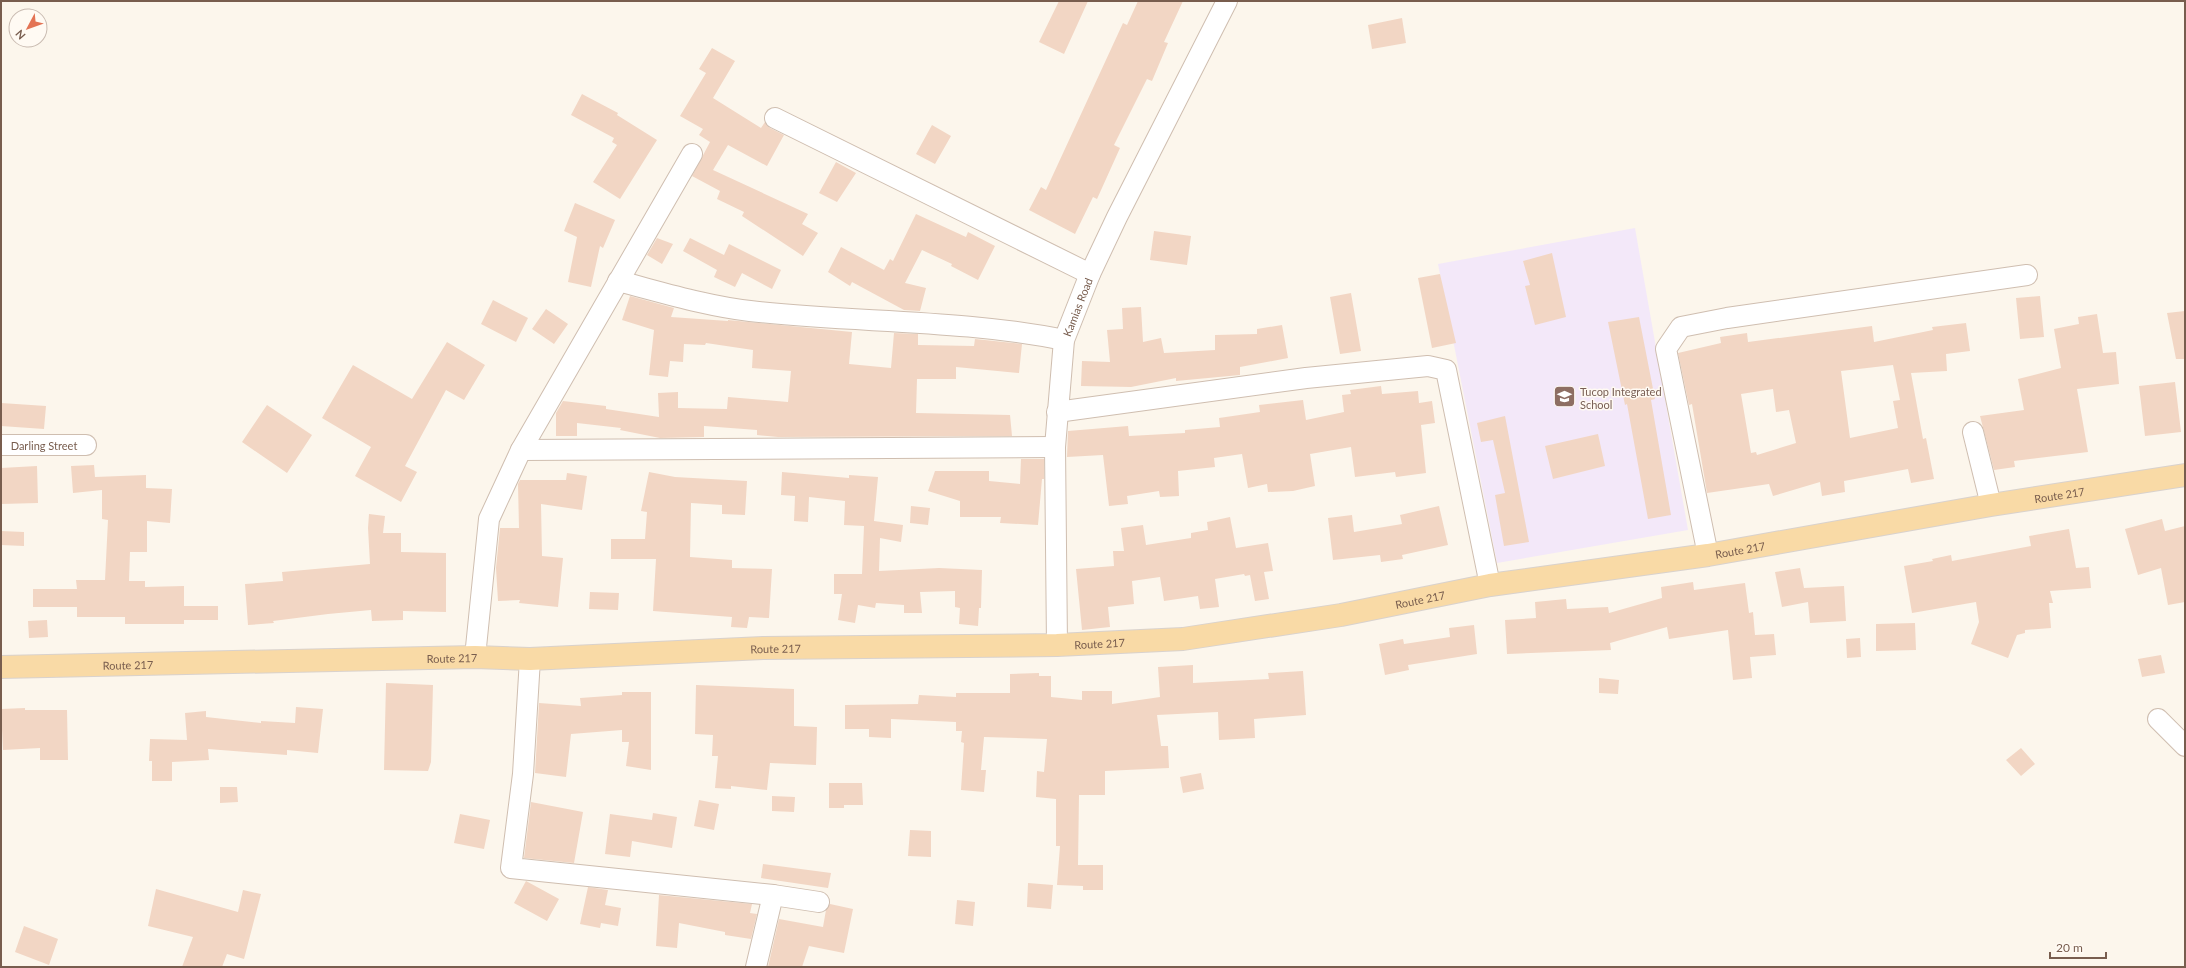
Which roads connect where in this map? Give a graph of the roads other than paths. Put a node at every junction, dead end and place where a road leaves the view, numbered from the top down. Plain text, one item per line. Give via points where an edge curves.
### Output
1 (1227, 1) edge
2 (776, 118) dead end
3 (692, 154) dead end
4 (1090, 274) junction
5 (2027, 275) dead end
6 (618, 281) junction
7 (1064, 340) junction
8 (1057, 412) junction
9 (1974, 432) dead end
10 (1, 445) edge
11 (86, 445) dead end
12 (1055, 447) junction
13 (521, 450) junction
14 (2185, 475) edge
15 (1991, 505) junction
16 (1708, 555) junction
17 (1490, 585) junction
18 (1057, 645) junction
19 (475, 657) junction
20 (530, 659) junction
21 (1, 667) edge
22 (2158, 719) dead end
23 (2185, 746) edge
24 (773, 895) junction
25 (819, 902) dead end
26 (756, 967) edge

1 - 4 street, Kamias Road
2 - 4 street
3 - 6 street
4 - 7 street, Kamias Road
5 - 16 street via 1681,327 1666,349
6 - 7 street via 749,311 952,325 1031,333
6 - 13 street
7 - 8 street, Kamias Road
8 - 12 street, Kamias Road
8 - 17 street via 1306,378 1428,366 1446,370
9 - 15 street
10 - 11 street, Darling Street
12 - 13 street
12 - 18 street, Kamias Road
13 - 19 street via 489,519
14 - 15 main road, Route 217
15 - 16 main road, Route 217
16 - 17 main road, Route 217
17 - 18 main road, Route 217 via 1341,615 1183,640
18 - 20 main road, Route 217 via 763,648
19 - 20 main road, Route 217
19 - 21 main road, Route 217
20 - 24 street via 523,774 511,868
22 - 23 street
24 - 25 street
24 - 26 street

